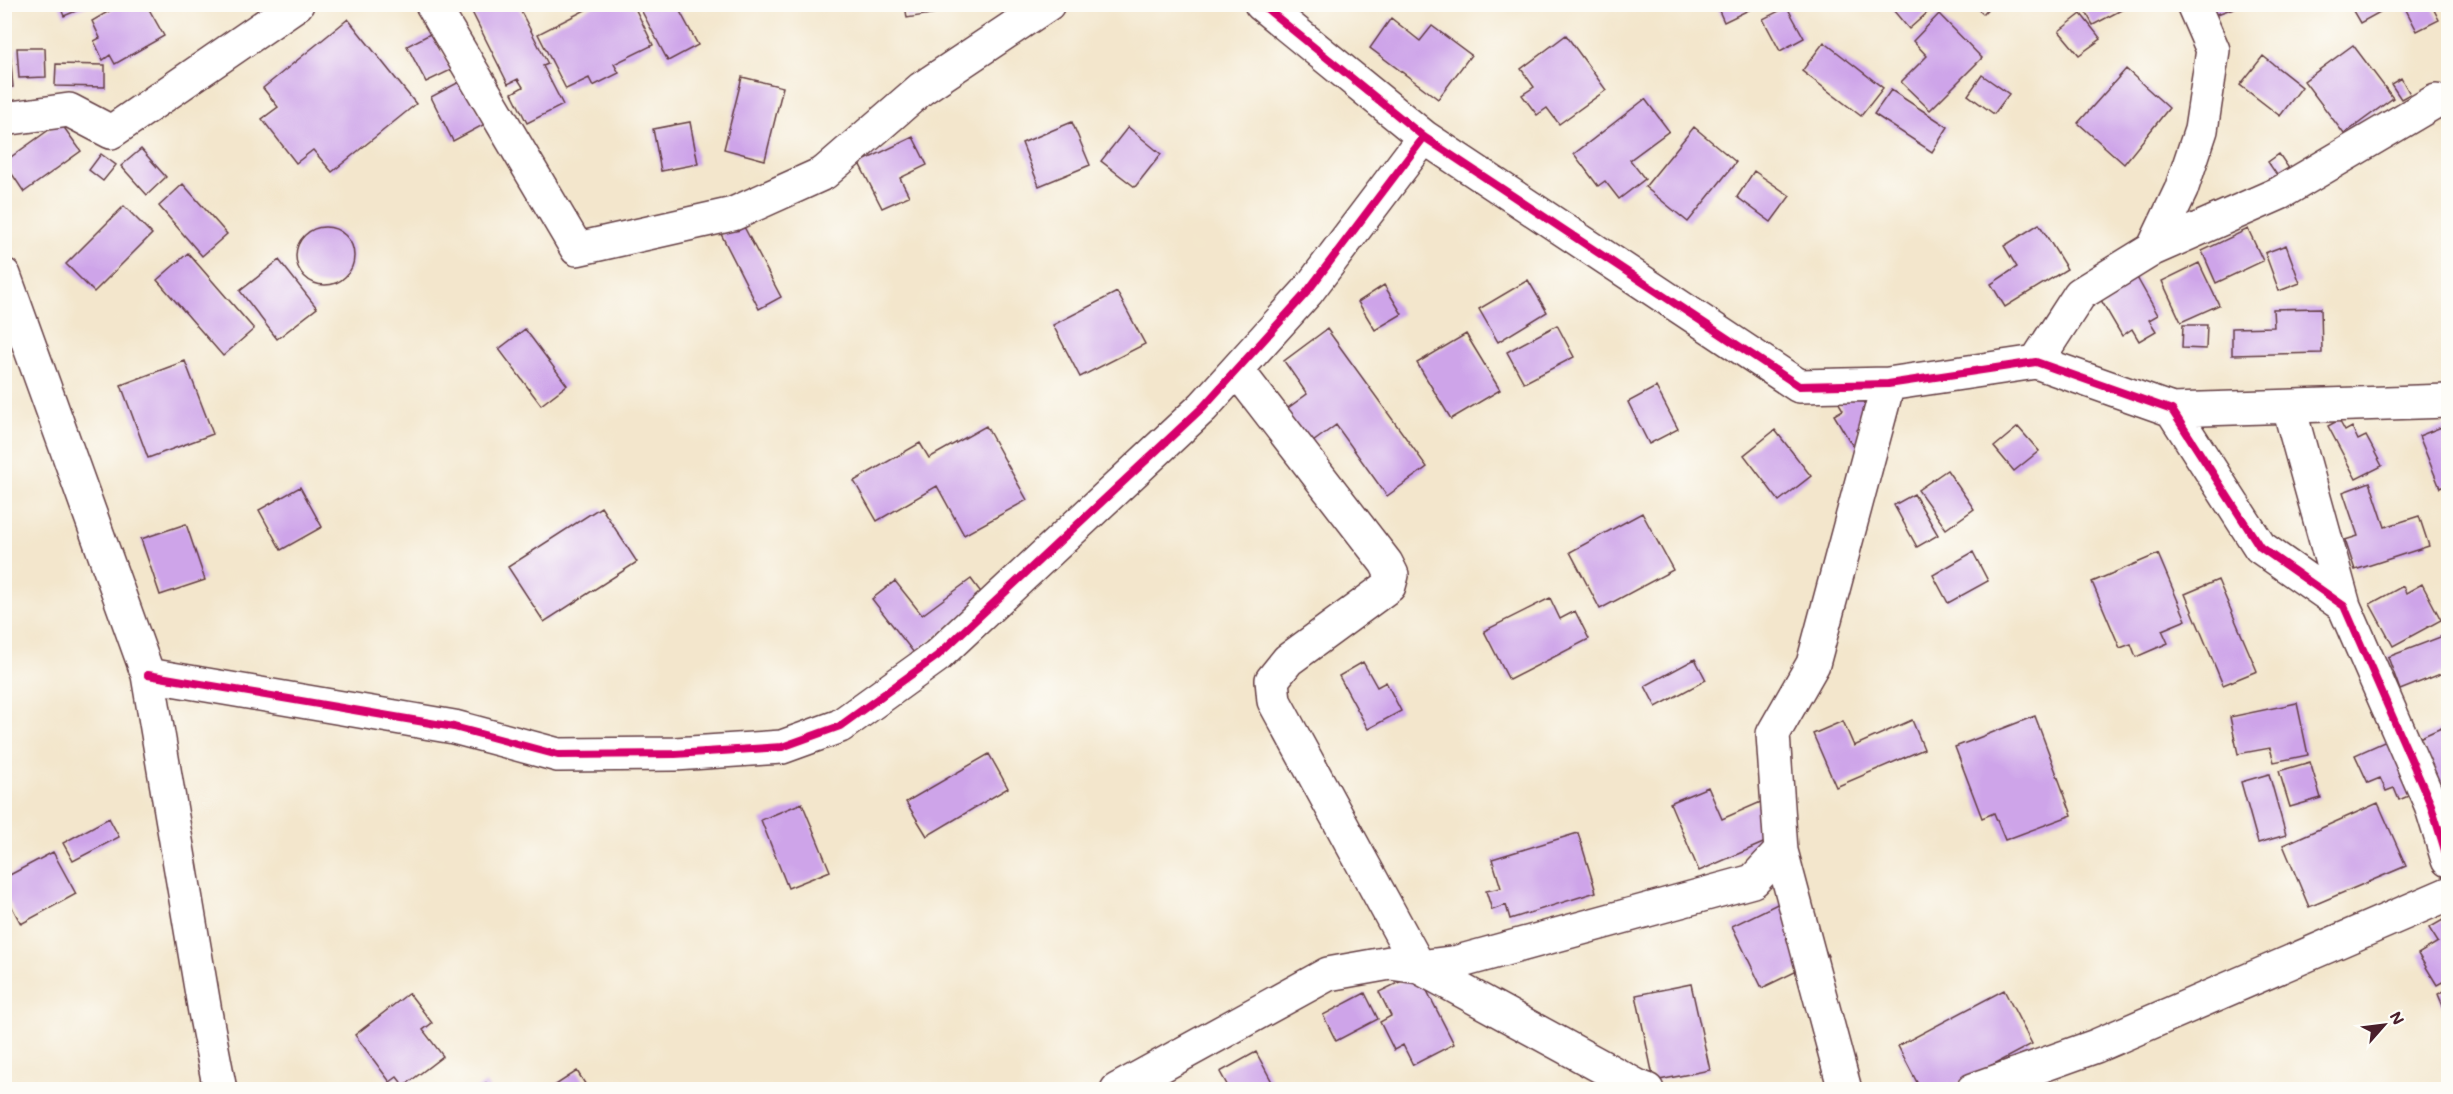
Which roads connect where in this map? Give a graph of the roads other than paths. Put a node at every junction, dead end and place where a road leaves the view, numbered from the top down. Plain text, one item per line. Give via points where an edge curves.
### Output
1 (297, 4) edge
2 (432, 4) edge
3 (1048, 4) edge
4 (1261, 4) edge
5 (2193, 4) edge
6 (2436, 101) dead end
7 (4, 119) edge
8 (1424, 137) junction
9 (2152, 249) junction
10 (4, 275) edge
11 (2036, 362) junction
12 (1237, 370) junction
13 (1888, 384) junction
14 (2448, 401) edge
15 (2289, 408) junction
16 (2172, 410) junction
17 (2344, 606) junction
18 (148, 675) junction
19 (1781, 851) junction
20 (2448, 860) edge
21 (2448, 894) edge
22 (1419, 967) junction
23 (220, 1089) edge
24 (1116, 1089) edge
25 (1647, 1089) edge
26 (1845, 1089) edge
27 (1973, 1089) edge

1 - 7 street via 111,132 69,110
2 - 3 street via 577,249 733,214 824,173 921,89
4 - 8 street
5 - 9 street via 2213,50 2201,130 2181,190
6 - 9 street via 2280,193
8 - 12 street via 1307,292
8 - 13 street via 1799,386
9 - 11 street via 2080,294
10 - 18 street
11 - 13 street
11 - 16 street
12 - 18 street via 1195,416 937,656 840,726 782,747 675,754 558,755 454,727
12 - 22 street via 1392,575 1389,586 1288,660 1272,680 1274,701
13 - 19 street via 1813,664 1773,734
14 - 15 street
15 - 16 street
15 - 17 street
16 - 17 street via 2260,547
17 - 20 street via 2431,805
18 - 23 street
19 - 22 street via 1753,881 1458,962
19 - 26 street
21 - 27 street via 2096,1046
22 - 24 street via 1390,963 1328,975
22 - 25 street

